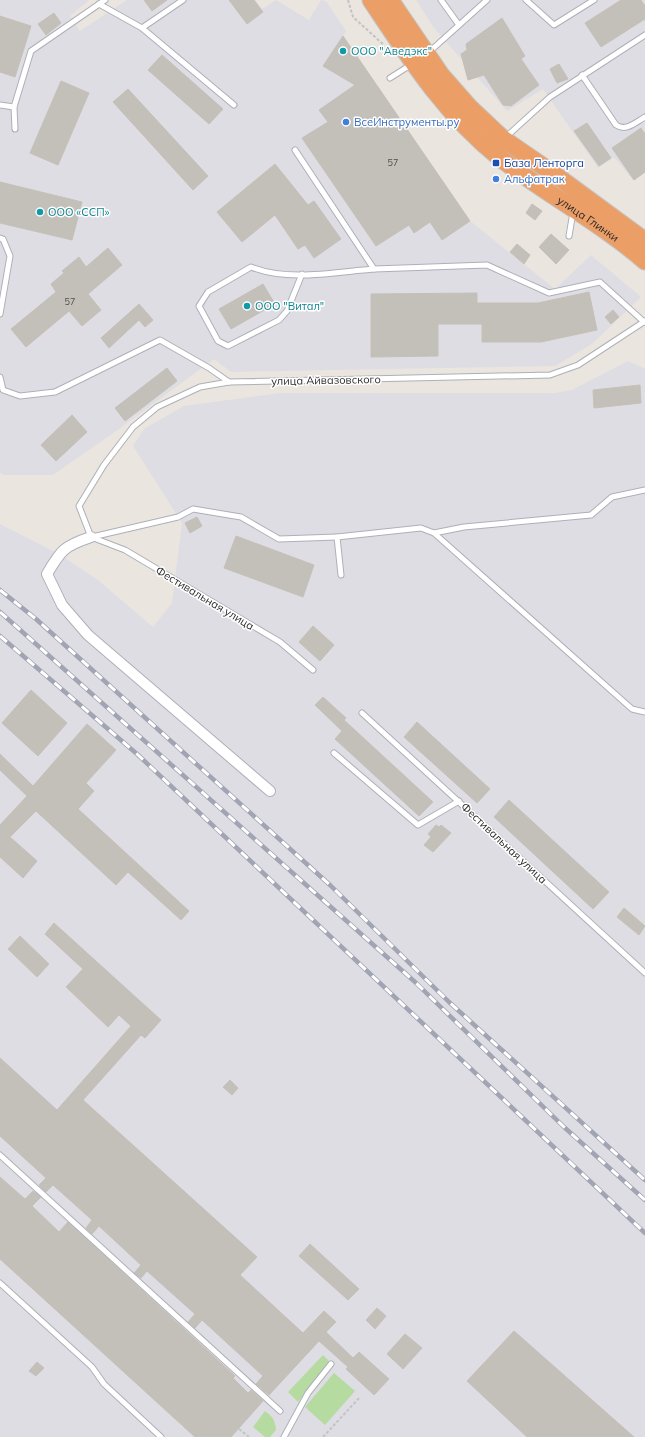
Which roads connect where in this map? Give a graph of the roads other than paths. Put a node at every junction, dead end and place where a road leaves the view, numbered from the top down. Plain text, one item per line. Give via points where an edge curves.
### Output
1 (105, 0) edge
2 (183, 0) edge
3 (371, 0) edge
4 (390, 0) edge
5 (442, 0) edge
6 (487, 0) edge
7 (526, 0) edge
8 (594, 0) edge
9 (99, 4) junction
10 (459, 25) junction
11 (142, 28) junction
12 (645, 35) edge
13 (419, 59) junction
14 (582, 76) junction
15 (390, 78) dead end
16 (0, 105) edge
17 (234, 105) dead end
18 (14, 107) junction
19 (645, 117) edge
20 (15, 129) dead end
21 (503, 140) junction
22 (295, 150) dead end
23 (574, 210) junction
24 (569, 236) dead end
25 (0, 238) edge
26 (645, 241) edge
27 (645, 261) edge
28 (374, 269) junction
29 (302, 274) junction
30 (0, 314) edge
31 (644, 321) edge
32 (0, 377) edge
33 (229, 382) junction
34 (645, 490) edge
35 (434, 533) junction
36 (337, 536) junction
37 (91, 537) junction
38 (341, 575) dead end
39 (313, 670) dead end
40 (645, 712) edge
41 (362, 713) dead end
42 (334, 753) dead end
43 (270, 792) dead end
44 (459, 801) junction
45 (645, 973) edge
46 (0, 1155) edge
47 (0, 1284) edge
48 (331, 1364) dead end
49 (280, 1410) dead end
50 (161, 1437) edge
51 (284, 1437) edge

1 - 9 lane
2 - 11 lane
3 - 13 highway, улица Глинки
4 - 13 highway, улица Глинки
5 - 10 lane
6 - 10 lane
7 - 8 lane via 554,25
9 - 11 lane
9 - 18 lane via 31,51
10 - 13 lane
11 - 17 lane
12 - 14 lane
13 - 15 lane
13 - 21 highway, улица Глинки via 441,75
13 - 23 highway, улица Глинки via 453,114 481,141 535,184
14 - 19 lane via 616,125 626,128
14 - 21 lane via 550,97
16 - 18 lane
18 - 20 lane
21 - 26 highway, улица Глинки
22 - 28 lane
23 - 24 lane
23 - 27 highway, улица Глинки
25 - 30 lane via 3,239 10,256
28 - 29 lane
28 - 31 lane via 487,265 549,293 600,282
29 - 29 lane via 267,273 252,267 208,292 199,306 218,341 228,346 279,320 287,311
31 - 33 lane, улица Айвазовского via 578,365 550,375
32 - 33 lane via 3,390 20,396 55,392 160,340
33 - 37 lane, улица Айвазовского via 200,387 157,408 133,427 104,465 79,506
34 - 35 lane via 612,497 591,515 464,527
35 - 36 lane via 422,528
35 - 40 lane via 632,709
36 - 37 lane via 279,539 242,517 193,509 178,517
36 - 38 lane
37 - 39 lane, Фестивальная улица via 125,550 280,642
37 - 43 street via 71,543 59,554 47,574 62,605 88,635
41 - 44 lane, Фестивальная улица
42 - 44 lane via 418,826
44 - 45 lane, Фестивальная улица
46 - 49 lane
47 - 50 lane via 92,1367 104,1384
48 - 51 lane via 308,1393

